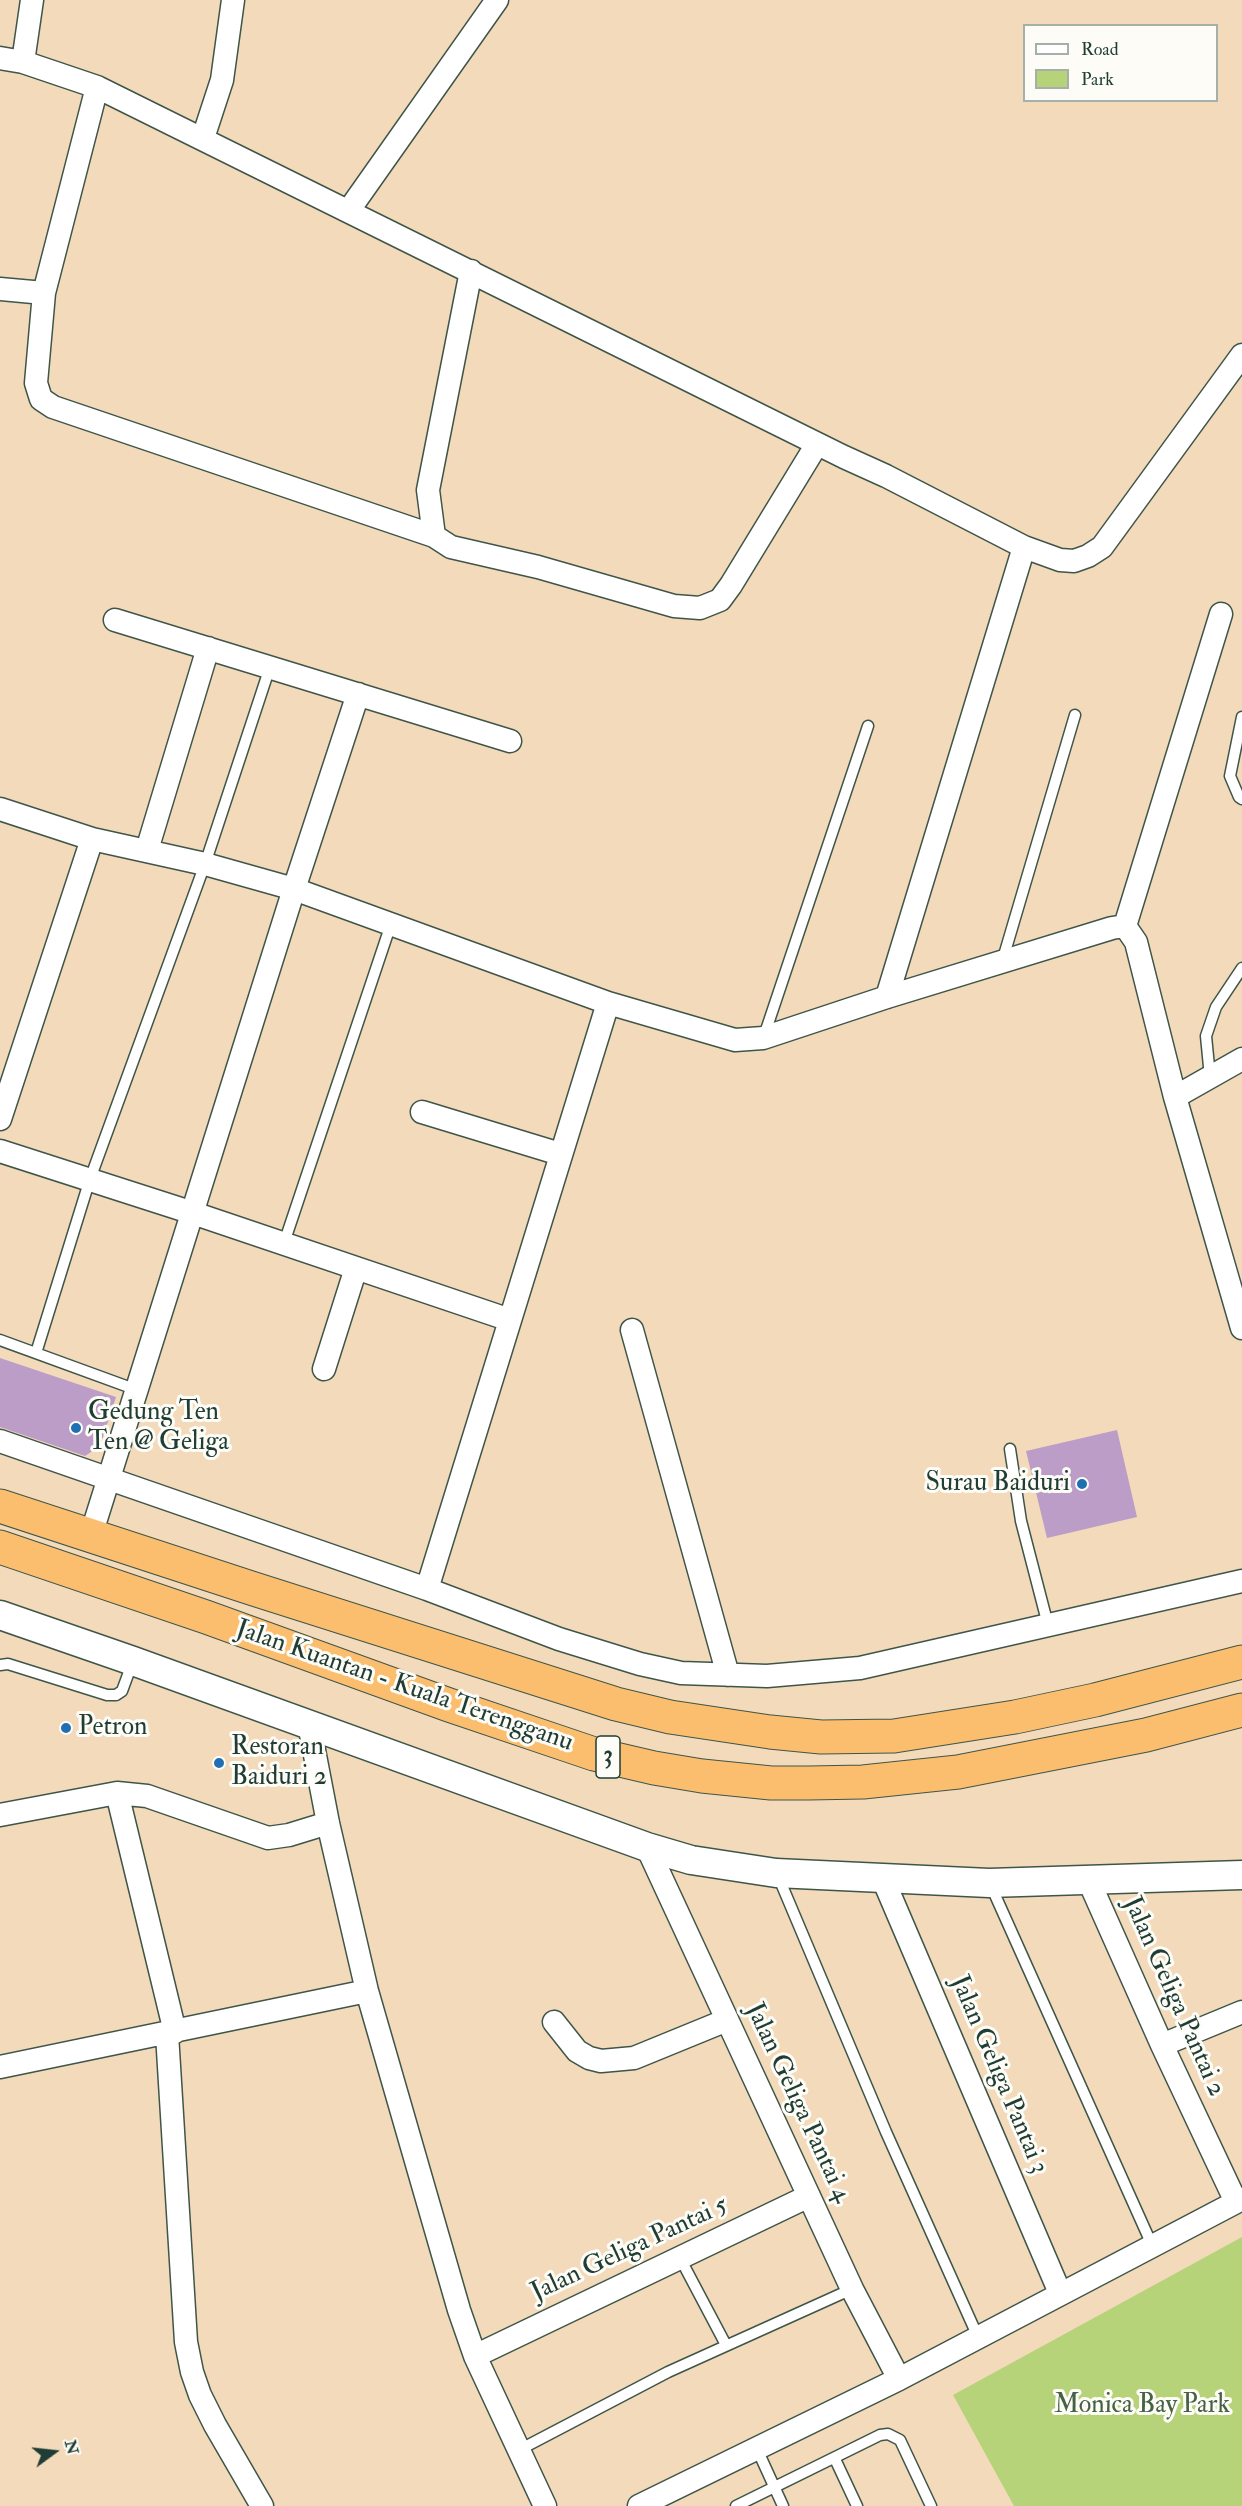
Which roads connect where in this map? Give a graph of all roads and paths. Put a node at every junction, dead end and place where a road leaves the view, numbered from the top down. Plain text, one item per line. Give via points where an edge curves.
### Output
1 (32, 0) edge
2 (233, 0) edge
3 (497, 0) edge
4 (0, 58) edge
5 (22, 62) junction
6 (97, 87) junction
7 (202, 138) junction
8 (350, 210) junction
9 (471, 271) junction
10 (0, 289) edge
11 (44, 293) junction
12 (1242, 355) edge
13 (817, 444) junction
14 (434, 536) junction
15 (1024, 547) junction
16 (1221, 614) dead end
17 (116, 620) dead end
18 (208, 648) junction
19 (270, 667) junction
20 (358, 694) junction
21 (1075, 715) dead end
22 (1242, 717) edge
23 (868, 726) dead end
24 (510, 741) dead end
25 (1242, 799) edge
26 (0, 809) edge
27 (92, 839) junction
28 (147, 850) junction
29 (205, 864) junction
30 (294, 889) junction
31 (390, 924) junction
32 (1125, 926) junction
33 (1002, 962) junction
34 (1242, 968) edge
35 (887, 997) junction
36 (608, 1003) junction
37 (763, 1038) junction
38 (1242, 1059) edge
39 (1210, 1077) junction
40 (1175, 1097) junction
41 (422, 1112) dead end
42 (0, 1119) edge
43 (0, 1151) edge
44 (560, 1154) junction
45 (90, 1179) junction
46 (193, 1213) junction
47 (284, 1244) junction
48 (356, 1268) junction
49 (510, 1320) junction
50 (1242, 1328) edge
51 (632, 1330) dead end
52 (0, 1340) edge
53 (36, 1353) junction
54 (324, 1369) dead end
55 (137, 1390) junction
56 (0, 1441) edge
57 (1010, 1449) dead end
58 (109, 1478) junction
59 (0, 1506) edge
60 (91, 1535) junction
61 (0, 1547) edge
62 (1242, 1581) edge
63 (427, 1589) junction
64 (0, 1615) edge
65 (1048, 1625) junction
66 (133, 1661) junction
67 (1242, 1662) edge
68 (0, 1665) edge
69 (728, 1675) junction
70 (1242, 1710) edge
71 (309, 1724) junction
72 (117, 1793) junction
73 (0, 1815) edge
74 (328, 1823) junction
75 (647, 1848) junction
76 (776, 1873) junction
77 (1242, 1875) edge
78 (883, 1880) junction
79 (1088, 1880) junction
80 (989, 1883) junction
81 (367, 1991) junction
82 (1242, 2012) edge
83 (727, 2020) junction
84 (554, 2022) dead end
85 (171, 2033) junction
86 (1162, 2045) junction
87 (0, 2067) edge
88 (809, 2196) junction
89 (1239, 2201) edge
90 (1152, 2245) junction
91 (680, 2258) junction
92 (852, 2289) junction
93 (1060, 2294) junction
94 (978, 2337) junction
95 (726, 2345) junction
96 (475, 2355) junction
97 (899, 2379) junction
98 (519, 2450) junction
99 (757, 2450) junction
100 (835, 2459) junction
101 (774, 2488) junction
102 (262, 2506) edge
103 (545, 2506) edge
104 (639, 2506) edge
105 (736, 2506) edge
106 (783, 2506) edge
107 (857, 2506) edge
108 (931, 2506) edge

1 - 5 street
2 - 7 street via 222,80
3 - 8 street
4 - 5 street
5 - 6 street
6 - 7 street
6 - 11 street
7 - 8 street
8 - 9 street
9 - 13 street
9 - 14 street via 428,490
10 - 11 street
11 - 14 street via 36,383 41,399 47,403
12 - 15 street via 1102,547 1074,561
13 - 14 street via 731,585 720,600 700,608 674,606 451,547
13 - 15 street
15 - 35 street
16 - 32 street
17 - 18 street
18 - 19 street
18 - 28 street
19 - 20 street
19 - 29 lane
20 - 24 street
20 - 30 street
21 - 33 lane
22 - 25 lane via 1230,776
23 - 37 lane
26 - 27 street
27 - 28 street
27 - 42 street
28 - 29 street
29 - 30 street
29 - 45 lane
30 - 31 street
30 - 46 street
31 - 36 street
31 - 47 lane
32 - 33 street
32 - 40 street via 1136,942
33 - 35 street
34 - 39 lane via 1216,1007 1206,1036
35 - 37 street
36 - 37 street via 735,1040
36 - 44 street
38 - 39 street
39 - 40 street
40 - 50 street
41 - 44 street
43 - 45 street
44 - 49 street
45 - 46 street
45 - 53 lane
46 - 47 street
46 - 55 street
47 - 48 street
48 - 49 street
48 - 54 street
49 - 63 street
51 - 69 street
52 - 53 lane
53 - 55 lane
55 - 58 street
56 - 58 street
57 - 65 lane via 1021,1521
58 - 60 street
58 - 63 street
59 - 60 highway, Jalan Kuantan - Kuala Terengganu / 3
60 - 67 highway, Jalan Kuantan - Kuala Terengganu / 3 via 616,1704 670,1717 770,1732 821,1737 894,1736 1072,1705
61 - 70 highway, Jalan Kuantan - Kuala Terengganu / 3 via 583,1750 702,1776 809,1783 958,1772 1146,1735
62 - 65 street
63 - 69 street via 559,1639 640,1664 681,1673
64 - 66 street
65 - 69 street via 860,1668 767,1676
66 - 68 lane via 122,1691 116,1695
66 - 71 street
71 - 74 street
71 - 75 street
72 - 73 street
72 - 74 street via 147,1796 268,1838
72 - 85 street
74 - 81 street
75 - 76 street via 691,1860
75 - 83 street, Jalan Geliga Pantai 4
76 - 78 street
76 - 94 lane
77 - 79 street
78 - 80 street
78 - 93 street, Jalan Geliga Pantai 3
79 - 80 street
79 - 86 street, Jalan Geliga Pantai 2
80 - 90 lane
81 - 85 street
81 - 96 street
82 - 86 street
83 - 84 street via 634,2058 601,2061 577,2051
83 - 88 street, Jalan Geliga Pantai 4
85 - 87 street
85 - 102 street via 186,2342 200,2395
86 - 89 street, Jalan Geliga Pantai 2
88 - 91 street, Jalan Geliga Pantai 5
88 - 92 street, Jalan Geliga Pantai 4
89 - 90 street
90 - 93 street
91 - 95 lane
91 - 96 street, Jalan Geliga Pantai 5
92 - 95 lane
92 - 97 street, Jalan Geliga Pantai 4
93 - 94 street
94 - 97 street
95 - 98 lane
96 - 98 street
97 - 99 street
98 - 103 street
99 - 101 lane
99 - 104 street
100 - 101 lane
100 - 107 lane
100 - 108 lane via 880,2435 894,2436 900,2440
101 - 105 lane
101 - 106 lane

